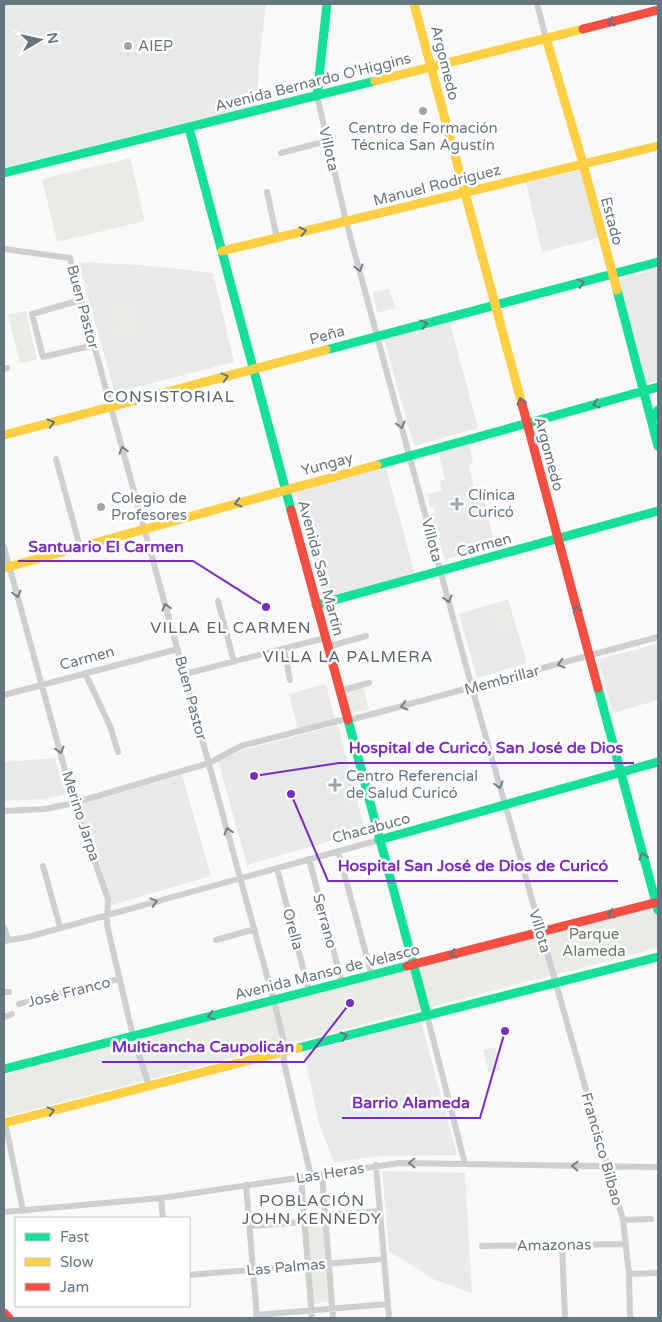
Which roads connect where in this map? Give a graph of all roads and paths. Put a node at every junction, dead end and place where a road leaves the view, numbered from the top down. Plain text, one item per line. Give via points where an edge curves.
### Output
1 (327, 4) edge
2 (414, 4) edge
3 (537, 4) edge
4 (658, 10) edge
5 (546, 38) junction
6 (431, 67) junction
7 (317, 96) junction
8 (189, 128) junction
9 (327, 141) junction
10 (658, 146) edge
11 (280, 153) dead end
12 (583, 164) junction
13 (4, 173) edge
14 (267, 192) dead end
15 (464, 193) junction
16 (346, 221) junction
17 (277, 238) junction
18 (4, 249) edge
19 (222, 251) junction
20 (658, 262) edge
21 (612, 274) junction
22 (81, 300) junction
23 (495, 305) junction
24 (377, 336) junction
25 (94, 345) junction
26 (253, 369) junction
27 (658, 387) edge
28 (643, 391) junction
29 (111, 407) junction
30 (658, 410) edge
31 (652, 422) junction
32 (527, 423) junction
33 (4, 435) edge
34 (658, 446) edge
35 (410, 456) junction
36 (56, 459) dead end
37 (285, 490) junction
38 (658, 511) edge
39 (145, 529) junction
40 (558, 539) junction
41 (4, 547) edge
42 (80, 547) junction
43 (6, 568) edge
44 (441, 571) junction
45 (218, 601) dead end
46 (316, 605) junction
47 (366, 636) dead end
48 (658, 637) edge
49 (326, 643) junction
50 (178, 649) junction
51 (284, 649) junction
52 (590, 656) junction
53 (234, 662) junction
54 (85, 673) junction
55 (185, 674) junction
56 (290, 680) dead end
57 (369, 683) dead end
58 (42, 685) junction
59 (472, 688) junction
60 (339, 691) junction
61 (4, 695) edge
62 (346, 719) junction
63 (118, 752) dead end
64 (658, 762) edge
65 (209, 763) junction
66 (621, 773) junction
67 (74, 803) junction
68 (505, 805) junction
69 (4, 811) edge
70 (379, 840) junction
71 (338, 851) junction
72 (308, 859) junction
73 (43, 866) dead end
74 (277, 868) junction
75 (241, 878) junction
76 (657, 905) edge
77 (107, 914) junction
78 (4, 927) edge
79 (60, 928) junction
80 (255, 929) junction
81 (540, 931) junction
82 (216, 940) dead end
83 (6, 941) edge
84 (658, 957) edge
85 (413, 964) junction
86 (372, 976) junction
87 (119, 980) junction
88 (342, 983) junction
89 (554, 983) junction
90 (309, 991) junction
91 (273, 1000) junction
92 (19, 1004) dead end
93 (12, 1014) dead end
94 (427, 1015) junction
95 (4, 1017) edge
96 (133, 1036) junction
97 (284, 1052) junction
98 (4, 1069) edge
99 (149, 1086) junction
100 (5, 1127) edge
101 (465, 1164) junction
102 (376, 1166) junction
103 (606, 1167) junction
104 (658, 1167) edge
105 (322, 1174) junction
106 (311, 1176) junction
107 (301, 1177) junction
108 (246, 1185) junction
109 (161, 1198) junction
110 (23, 1211) junction
111 (380, 1211) junction
112 (4, 1212) edge
113 (325, 1215) junction
114 (163, 1217) edge
115 (651, 1219) dead end
116 (622, 1220) junction
117 (304, 1222) junction
118 (250, 1226) junction
119 (626, 1244) junction
120 (562, 1245) junction
121 (482, 1246) dead end
122 (384, 1260) junction
123 (329, 1264) junction
124 (308, 1266) junction
125 (253, 1270) junction
126 (658, 1273) edge
127 (629, 1274) junction
128 (190, 1275) edge
129 (388, 1304) junction
130 (333, 1308) junction
131 (312, 1310) junction
132 (257, 1316) edge
133 (312, 1318) edge
134 (333, 1318) edge
135 (389, 1318) edge
136 (565, 1318) edge
137 (630, 1318) edge

1 - 7 street
2 - 6 street, Argomedo
3 - 5 street, Estado
4 -> 5 street, Avenida Bernardo O'Higgins
5 - 6 street, Avenida Bernardo O'Higgins
5 - 12 street, Estado
6 - 7 street, Avenida Bernardo O'Higgins
6 - 15 street, Argomedo
7 - 8 street, Avenida Bernardo O'Higgins
7 - 9 street, Villota
8 - 13 street, Avenida Bernardo O'Higgins
8 - 19 street, Avenida San Martín
9 - 11 street
9 - 16 street, Villota
10 - 12 street, Manuel Rodríguez
12 - 15 street, Manuel Rodríguez
12 - 21 street, Estado
14 - 17 street
15 - 16 street, Manuel Rodríguez
15 - 23 street, Argomedo
17 -> 16 street, Manuel Rodríguez
16 -> 24 street, Villota
17 - 19 street, Manuel Rodríguez
18 - 22 street, Buen Pastor via 70,258
19 - 26 street, Avenida San Martín
20 - 21 street, Peña
23 -> 21 street, Peña
21 - 28 street, Estado
22 - 25 street, Buen Pastor
22 - 25 street via 32,314 43,357
24 -> 23 street, Peña
32 -> 23 street, Argomedo
24 - 26 street, Peña
24 -> 35 street, Villota
25 - 29 street, Buen Pastor
29 -> 26 street, Peña
26 - 37 street, Avenida San Martín
27 - 28 street, Yungay
28 - 31 street, Estado
28 -> 32 street, Yungay
33 -> 29 street, Peña
39 -> 29 street, Buen Pastor
30 - 31 street
31 - 34 street, Estado
32 - 35 street, Yungay
32 - 40 street, Argomedo
35 - 37 street, Yungay
35 - 44 street, Villota
36 - 42 street
37 -> 39 street, Yungay
37 - 46 street, Avenida San Martín
38 - 40 street, Carmen
39 - 42 street, Yungay
50 -> 39 street, Buen Pastor
40 - 44 street, Carmen
52 -> 40 street, Argomedo
41 - 43 street, Merino Jarpa
42 - 43 street, Yungay
43 -> 58 street, Merino Jarpa
44 - 46 street, Carmen
44 -> 59 street, Villota
45 - 53 street
46 - 49 street, Avenida San Martín
47 - 49 street
48 - 52 street, Membrillar
49 - 51 street
49 - 60 street, Avenida San Martín
50 - 54 street, Carmen
50 - 55 street, Buen Pastor
51 - 53 street
51 - 56 street
52 -> 59 street, Membrillar
52 - 66 street, Argomedo
53 - 55 street
54 - 58 street, Carmen
54 - 63 street via 110,726
55 - 65 street, Buen Pastor
57 - 60 street
58 - 61 street, Carmen
58 -> 67 street, Merino Jarpa
59 -> 62 street, Membrillar
59 -> 68 street, Villota
60 - 62 street, Avenida San Martín
62 - 65 street, Membrillar via 241,746
62 - 70 street, Avenida San Martín
64 - 66 street, Chacabuco
65 - 67 street
75 -> 65 street, Buen Pastor
66 - 68 street, Chacabuco
76 -> 66 street, Argomedo
67 - 69 street via 36,810
67 - 77 street, Merino Jarpa via 108,899
68 - 70 street, Chacabuco
68 - 81 street, Villota
70 - 71 street, Chacabuco
70 - 85 street, Avenida San Martín
71 - 72 street, Chacabuco
71 - 86 street
72 - 74 street, Chacabuco
72 - 88 street, Serrano
73 - 79 street
74 - 75 street, Chacabuco
74 - 90 street, Orella
77 -> 75 street, Chacabuco
75 - 80 street, Buen Pastor
76 -> 81 street, Avenida Manso de Velasco
77 - 79 street, Chacabuco
77 - 87 street, Merino Jarpa
78 - 83 street
79 - 83 street, Chacabuco
80 - 82 street
80 - 91 street, Buen Pastor
81 -> 85 street, Avenida Manso de Velasco
81 - 89 street, Villota
84 - 89 street
85 - 86 street, Avenida Manso de Velasco
85 - 94 street, Avenida San Martín
86 - 88 street, Avenida Manso de Velasco
87 - 92 street, José Franco
87 - 96 street, Merino Jarpa
88 - 90 street, Avenida Manso de Velasco
89 - 94 street
89 - 103 street, Francisco Bilbao
90 - 91 street, Avenida Manso de Velasco
91 -> 96 street, Avenida Manso de Velasco
91 - 97 street, Buen Pastor
93 - 95 street
97 -> 94 street
94 - 101 street
96 - 98 street, Avenida Manso de Velasco
96 - 99 street, Merino Jarpa
97 - 99 street
97 - 106 street, Buen Pastor
100 -> 99 street
100 - 110 street
101 -> 102 street, Las Heras via 410,1162
103 -> 101 street, Las Heras
102 - 105 street, Las Heras
102 - 111 street
103 - 104 street, Las Heras
103 - 116 street, Francisco Bilbao
105 - 106 street, Las Heras
105 - 113 street
106 - 107 street, Las Heras
107 - 108 street, Las Heras
107 - 117 street
108 - 109 street, Las Heras
108 - 118 street
109 - 110 street, Las Heras
109 - 114 street
110 - 112 street, Las Heras
111 - 113 street
111 - 122 street
113 - 123 street
115 - 116 street
116 - 119 street, Francisco Bilbao
117 - 118 street
117 - 124 street
118 - 125 street
119 - 120 street, Amazonas
119 - 127 street, Francisco Bilbao
120 - 121 street, Amazonas
120 - 136 street
122 - 123 street, Las Palmas
122 - 129 street
123 - 124 street, Las Palmas
123 - 130 street
124 - 125 street, Las Palmas
124 - 131 street
125 - 128 street, Las Palmas
125 - 132 street
126 - 127 street
127 - 137 street, Francisco Bilbao
129 - 130 street
129 - 135 street
130 - 131 street
130 - 134 street
131 - 132 street
131 - 133 street

